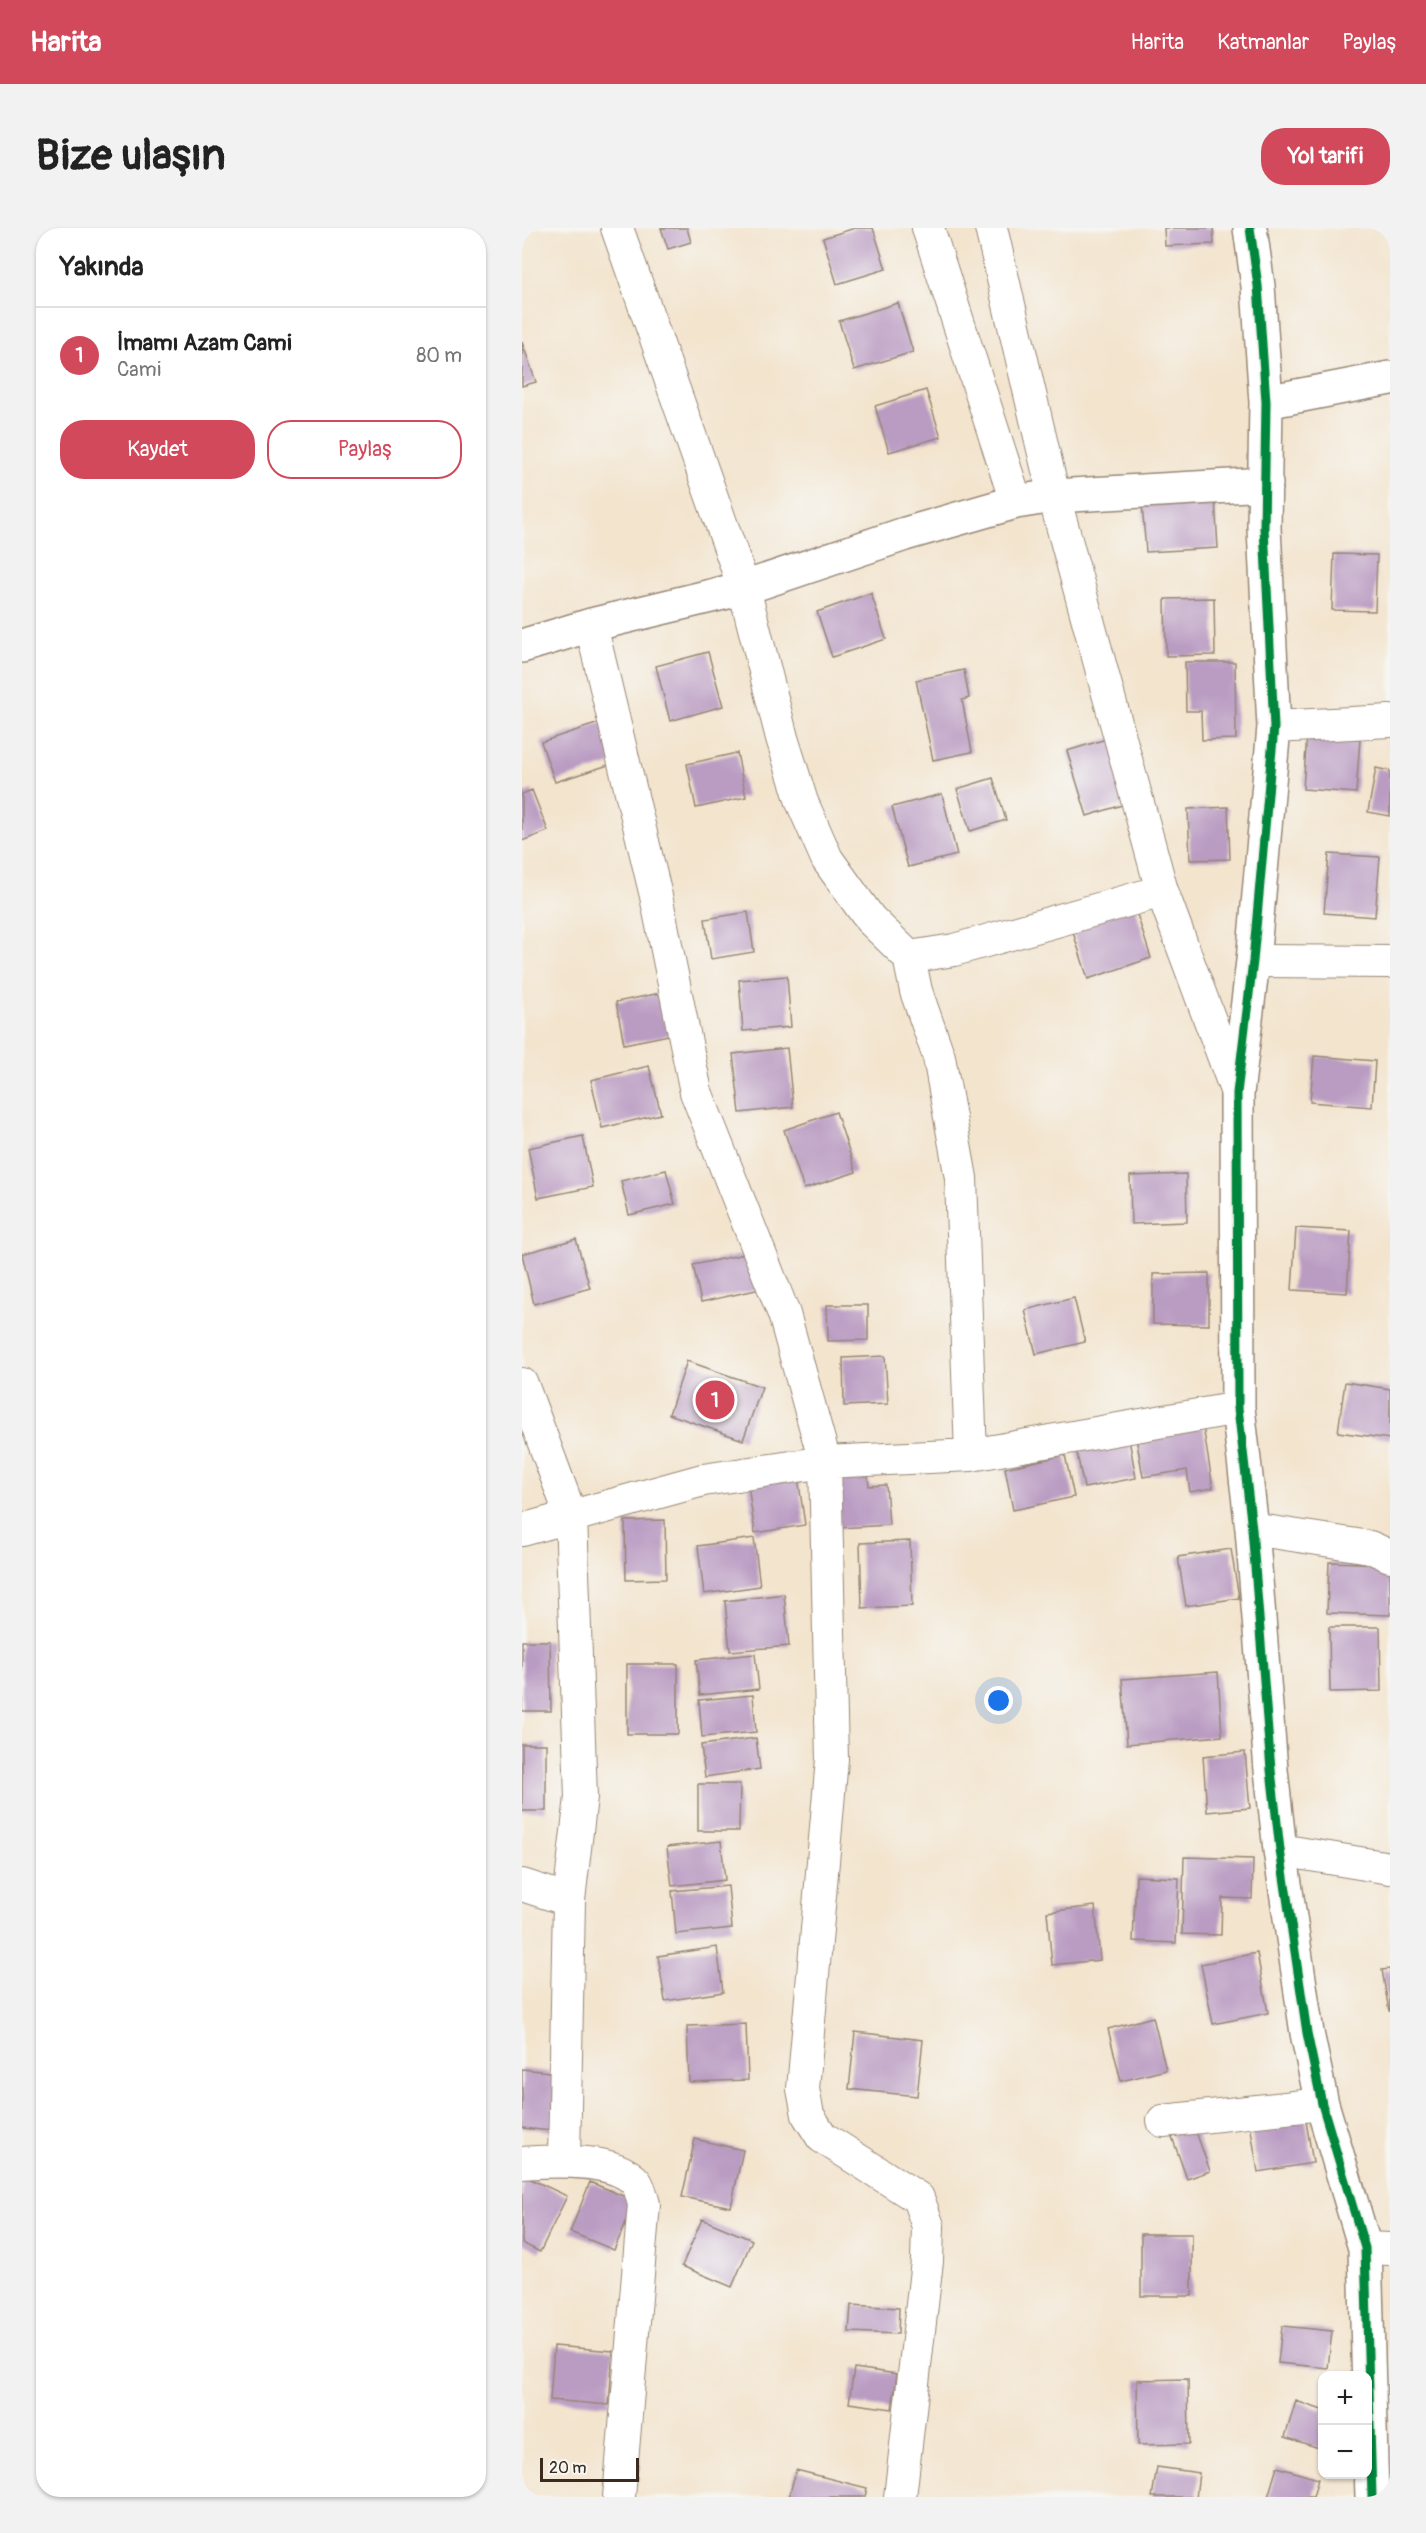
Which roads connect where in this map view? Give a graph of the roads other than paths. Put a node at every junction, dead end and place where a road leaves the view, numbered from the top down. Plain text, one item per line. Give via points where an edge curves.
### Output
1 (617, 228) edge
2 (928, 228) edge
3 (991, 228) edge
4 (1250, 228) edge
5 (1390, 378) edge
6 (1266, 402) junction
7 (1266, 484) junction
8 (1054, 496) junction
9 (1016, 502) junction
10 (744, 588) junction
11 (591, 625) junction
12 (522, 646) edge
13 (1390, 721) edge
14 (1274, 727) junction
15 (1162, 891) junction
16 (909, 957) junction
17 (1253, 961) junction
18 (1390, 962) edge
19 (1237, 1093) junction
20 (522, 1384) edge
21 (1238, 1407) junction
22 (971, 1455) junction
23 (825, 1462) junction
24 (571, 1516) junction
25 (1252, 1529) junction
26 (522, 1530) edge
27 (1390, 1556) edge
28 (1280, 1850) junction
29 (1390, 1868) edge
30 (522, 1885) edge
31 (568, 1900) junction
32 (1322, 2104) junction
33 (1163, 2121) dead end
34 (564, 2160) junction
35 (522, 2163) edge
36 (1378, 2248) edge
37 (619, 2497) edge
38 (900, 2497) edge
39 (1372, 2497) edge

1 - 10 street
2 - 9 street
3 - 8 street
4 - 6 street
5 - 6 street
6 - 7 street
7 - 8 street
7 - 14 street via 1264,528
8 - 9 street
8 - 15 street
9 - 10 street
10 - 11 street
10 - 16 street via 782,738 802,802 823,850 870,919
11 - 12 street
11 - 23 street via 656,896 696,1092 784,1314
13 - 14 street
14 - 17 street
15 - 16 street via 954,950
15 - 19 street
16 - 22 street via 916,991 939,1057 961,1178
17 - 18 street
17 - 19 street
19 - 21 street
20 - 24 street
21 - 22 street
21 - 25 street
22 - 23 street
23 - 24 street via 703,1480
23 - 38 street via 832,1759 803,2089 808,2115 822,2137 918,2198 928,2226
24 - 26 street
24 - 31 street via 581,1797
25 - 27 street via 1370,1547
25 - 28 street
28 - 29 street
28 - 32 street via 1307,2033
30 - 31 street
31 - 34 street
32 - 33 street
32 - 36 street
34 - 35 street
34 - 37 street via 616,2169 637,2182 644,2204
36 - 39 street

